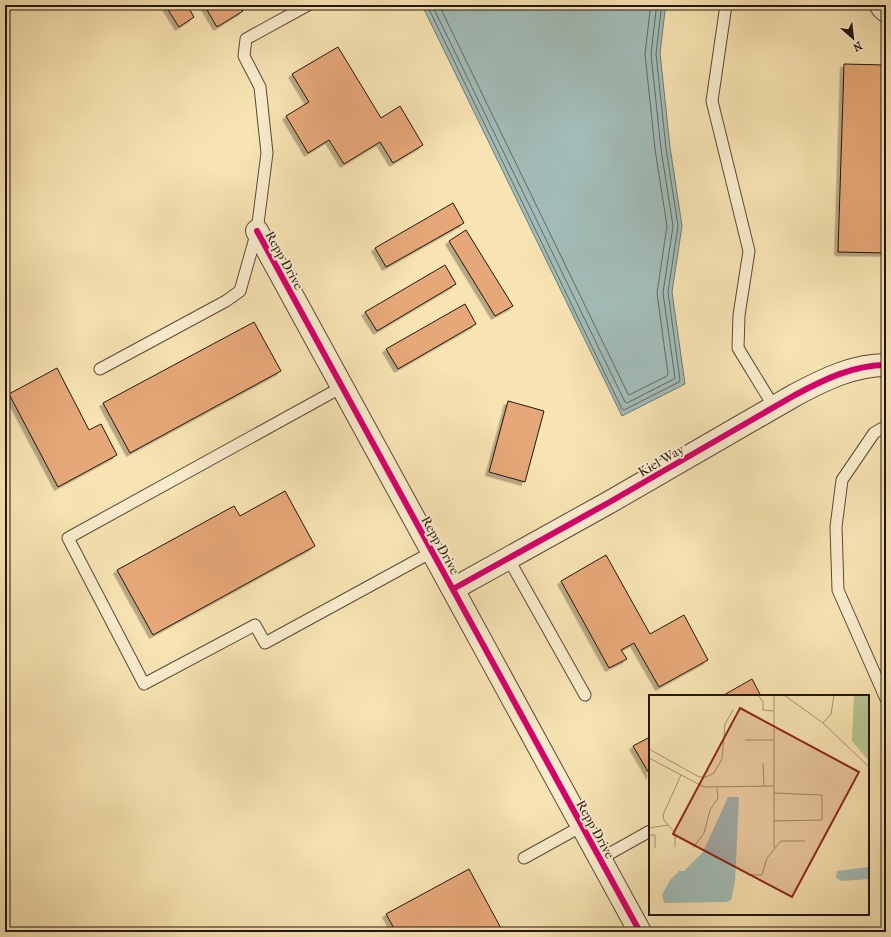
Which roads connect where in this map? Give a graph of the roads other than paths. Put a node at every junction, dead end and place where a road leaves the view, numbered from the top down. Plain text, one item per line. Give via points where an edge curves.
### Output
1 (308, 5) edge
2 (726, 5) edge
3 (874, 5) edge
4 (886, 18) edge
5 (257, 231) junction
6 (886, 365) edge
7 (100, 369) dead end
8 (342, 388) junction
9 (774, 407) junction
10 (886, 426) edge
11 (432, 552) junction
12 (508, 558) junction
13 (453, 590) junction
14 (585, 695) dead end
15 (886, 699) edge
16 (582, 826) junction
17 (649, 833) edge
18 (524, 858) dead end
19 (600, 859) junction
20 (640, 932) edge

1 - 5 lane via 246,40 244,56 260,87 267,153
2 - 9 lane via 712,101 749,251 739,315 738,348
3 - 4 lane
5 - 7 lane via 240,291
5 - 8 street, Repp Drive
6 - 9 street, Kiel Way via 854,369 834,376
8 - 11 street, Repp Drive
8 - 11 lane via 68,538 144,684 255,625 265,643
9 - 12 street, Kiel Way
10 - 15 lane via 874,433 842,480 836,527 838,590
11 - 13 street, Repp Drive
12 - 13 street, Kiel Way
12 - 14 lane
13 - 16 street, Repp Drive
16 - 18 lane
16 - 19 street, Repp Drive
17 - 19 lane
19 - 20 street, Repp Drive

